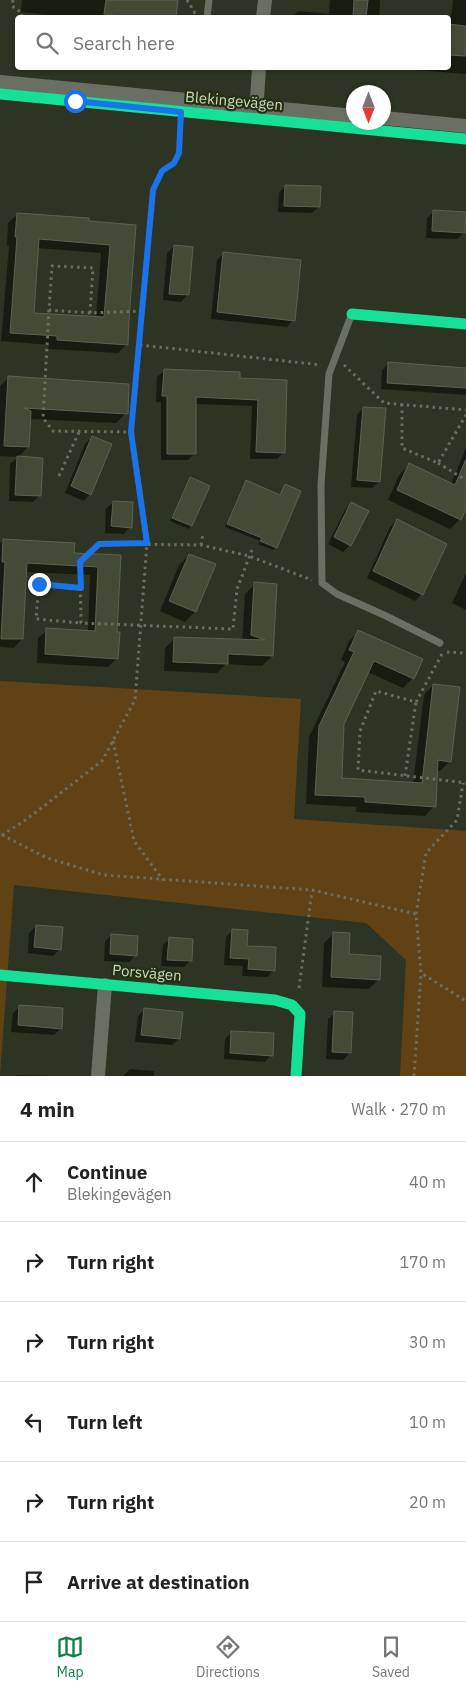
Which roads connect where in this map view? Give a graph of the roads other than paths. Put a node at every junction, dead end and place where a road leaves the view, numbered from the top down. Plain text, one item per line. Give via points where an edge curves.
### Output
1 (209, 0) edge
2 (265, 0) edge
3 (207, 15) edge
4 (263, 15) edge
5 (259, 70) edge
6 (0, 82) edge
7 (0, 94) edge
8 (256, 113) junction
9 (346, 116) edge
10 (391, 119) edge
11 (466, 126) edge
12 (466, 138) edge
13 (352, 314) joint
14 (466, 324) edge
15 (440, 643) dead end
16 (0, 975) edge
17 (105, 985) junction
18 (98, 1076) edge
19 (296, 1076) edge

1 - 3 lane
2 - 4 street
5 - 8 street
6 - 8 street, Blekingevägen
7 - 8 street, Blekingevägen via 181,112
8 - 9 street, Blekingevägen
8 - 12 street, Blekingevägen
10 - 11 street
13 - 14 street
13 - 15 lane via 329,374 321,485 322,583 337,594
16 - 17 street, Porsvägen
17 - 18 street
17 - 19 street, Porsvägen via 275,1000 292,1005 300,1014

